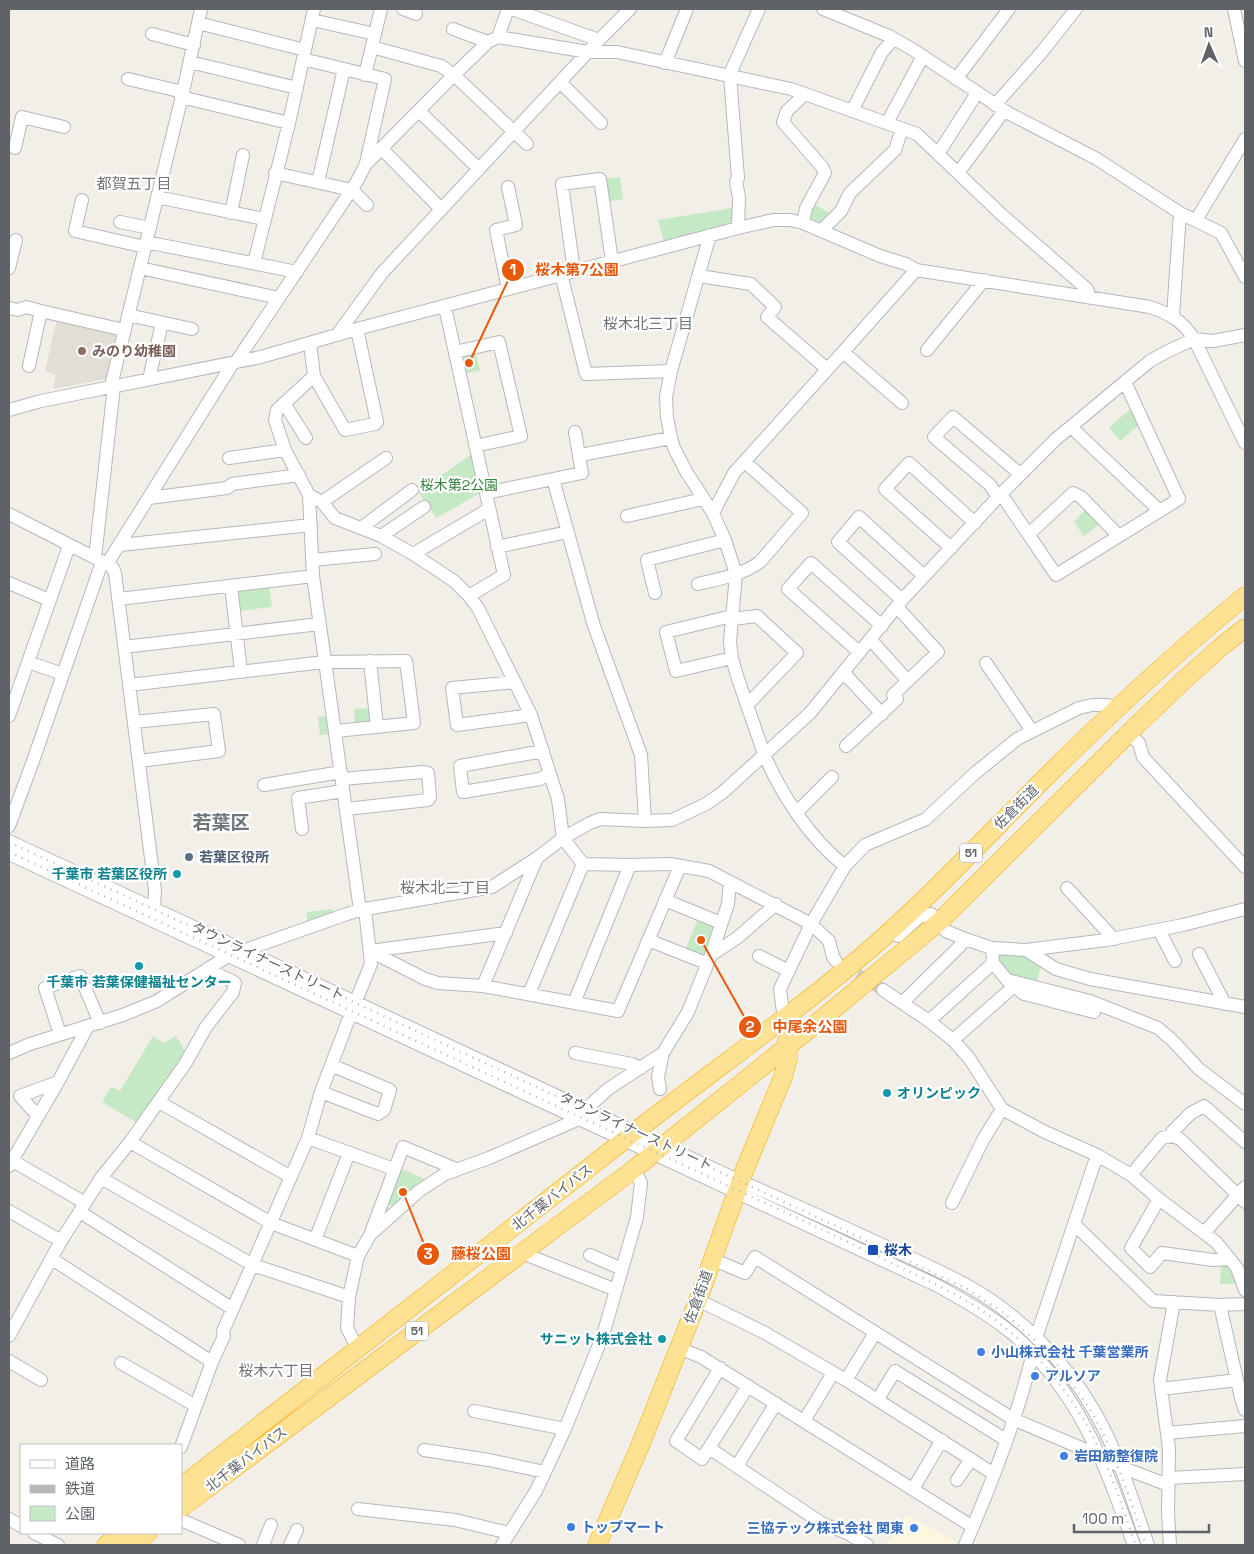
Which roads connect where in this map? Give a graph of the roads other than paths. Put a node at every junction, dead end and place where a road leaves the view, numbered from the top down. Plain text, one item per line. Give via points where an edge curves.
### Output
1 (202, 9) edge
2 (381, 9) edge
3 (403, 9) edge
4 (508, 9) edge
5 (512, 9) edge
6 (630, 9) edge
7 (687, 9) edge
8 (759, 9) edge
9 (823, 9) edge
10 (1009, 9) edge
11 (1076, 9) edge
12 (1237, 9) edge
13 (311, 12) edge
14 (416, 14) dead end
15 (545, 14) edge
16 (198, 23) junction
17 (453, 29) dead end
18 (152, 34) dead end
19 (375, 34) junction
20 (894, 39) junction
21 (493, 40) junction
22 (599, 40) junction
23 (194, 45) junction
24 (372, 47) junction
25 (588, 52) junction
26 (304, 54) junction
27 (923, 56) junction
28 (1245, 61) edge
29 (190, 62) junction
30 (665, 63) junction
31 (344, 69) junction
32 (365, 75) junction
33 (454, 75) junction
34 (729, 76) junction
35 (956, 78) junction
36 (128, 79) dead end
37 (560, 82) junction
38 (297, 88) junction
39 (977, 93) junction
40 (182, 94) junction
41 (805, 94) junction
42 (1000, 108) junction
43 (419, 111) junction
44 (852, 111) junction
45 (289, 123) junction
46 (601, 123) dead end
47 (887, 123) junction
48 (64, 127) dead end
49 (902, 129) junction
50 (514, 132) junction
51 (13, 133) edge
52 (1245, 139) edge
53 (527, 144) dead end
54 (14, 148) dead end
55 (381, 148) junction
56 (938, 154) junction
57 (242, 155) dead end
58 (366, 164) junction
59 (478, 169) junction
60 (276, 173) junction
61 (958, 173) junction
62 (318, 182) junction
63 (508, 187) dead end
64 (352, 190) junction
65 (157, 197) junction
66 (78, 204) dead end
67 (367, 205) dead end
68 (441, 209) junction
69 (231, 212) junction
70 (1180, 212) junction
71 (264, 220) junction
72 (1196, 220) junction
73 (120, 222) dead end
74 (802, 222) junction
75 (150, 228) junction
76 (738, 228) junction
77 (821, 231) junction
78 (710, 235) junction
79 (16, 240) dead end
80 (145, 244) junction
81 (612, 261) junction
82 (254, 264) junction
83 (9, 268) edge
84 (140, 268) junction
85 (916, 270) junction
86 (297, 272) junction
87 (568, 273) junction
88 (699, 276) junction
89 (1245, 277) edge
90 (984, 280) junction
91 (508, 289) junction
92 (1090, 297) junction
93 (279, 298) junction
94 (445, 307) junction
95 (9, 308) edge
96 (41, 311) junction
97 (128, 315) junction
98 (1173, 316) junction
99 (162, 322) junction
100 (192, 329) dead end
101 (357, 329) junction
102 (124, 330) junction
103 (337, 335) junction
104 (1245, 335) edge
105 (1194, 339) junction
106 (310, 343) junction
107 (927, 350) dead end
108 (455, 352) junction
109 (843, 352) junction
110 (234, 362) junction
111 (29, 366) dead end
112 (827, 370) junction
113 (671, 371) junction
114 (314, 376) junction
115 (149, 379) junction
116 (1125, 382) junction
117 (112, 386) junction
118 (284, 403) junction
119 (902, 403) dead end
120 (9, 410) edge
121 (1071, 427) junction
122 (575, 432) dead end
123 (306, 438) dead end
124 (671, 438) junction
125 (1245, 443) edge
126 (475, 446) junction
127 (285, 450) junction
128 (580, 455) junction
129 (229, 458) dead end
130 (386, 458) dead end
131 (745, 462) junction
132 (1020, 474) junction
133 (299, 475) junction
134 (554, 479) junction
135 (412, 490) dead end
136 (486, 493) junction
137 (1000, 495) junction
138 (309, 496) junction
139 (149, 498) junction
140 (703, 499) junction
141 (322, 502) junction
142 (424, 507) dead end
143 (489, 509) junction
144 (1160, 511) junction
145 (713, 513) junction
146 (9, 514) edge
147 (627, 516) dead end
148 (975, 523) junction
149 (310, 525) junction
150 (361, 528) junction
151 (568, 532) junction
152 (1029, 534) junction
153 (382, 536) junction
154 (1119, 536) junction
155 (725, 540) junction
156 (120, 545) junction
157 (69, 546) junction
158 (497, 547) junction
159 (951, 548) junction
160 (375, 554) dead end
161 (413, 554) junction
162 (312, 560) junction
163 (105, 564) junction
164 (736, 574) junction
165 (313, 576) junction
166 (924, 576) junction
167 (9, 583) edge
168 (698, 584) dead end
169 (231, 586) junction
170 (655, 593) dead end
171 (469, 596) junction
172 (1245, 598) edge
173 (119, 599) junction
174 (50, 600) junction
175 (900, 604) junction
176 (732, 618) junction
177 (319, 624) junction
178 (882, 626) junction
179 (1245, 628) edge
180 (237, 633) junction
181 (870, 639) junction
182 (124, 646) junction
183 (859, 652) junction
184 (732, 658) junction
185 (370, 661) junction
186 (28, 662) junction
187 (324, 662) junction
188 (986, 663) dead end
189 (241, 671) junction
190 (843, 672) junction
191 (63, 674) junction
192 (907, 680) junction
193 (515, 682) junction
194 (129, 685) junction
195 (747, 705) junction
196 (1112, 712) junction
197 (882, 714) junction
198 (532, 715) junction
199 (9, 716) edge
200 (134, 722) junction
201 (376, 727) junction
202 (336, 731) junction
203 (1032, 731) junction
204 (1128, 733) junction
205 (846, 746) dead end
206 (542, 751) junction
207 (764, 754) junction
208 (139, 760) junction
209 (550, 774) junction
210 (832, 777) dead end
211 (342, 781) junction
212 (264, 785) dead end
213 (346, 809) junction
214 (797, 812) junction
215 (645, 821) junction
216 (9, 826) edge
217 (302, 829) dead end
218 (563, 838) junction
219 (9, 840) edge
220 (9, 854) edge
221 (537, 858) junction
222 (583, 864) junction
223 (630, 865) junction
224 (680, 866) junction
225 (845, 866) junction
226 (1245, 867) edge
227 (730, 882) junction
228 (1067, 888) dead end
229 (665, 900) junction
230 (776, 904) junction
231 (154, 908) junction
232 (1245, 909) edge
233 (362, 910) junction
234 (939, 922) junction
235 (721, 923) junction
236 (811, 924) junction
237 (1159, 930) junction
238 (506, 933) junction
239 (965, 939) junction
240 (1114, 939) junction
241 (648, 940) junction
242 (992, 948) junction
243 (246, 950) junction
244 (1026, 950) junction
245 (370, 951) junction
246 (1200, 954) dead end
247 (228, 956) junction
248 (759, 956) dead end
249 (708, 959) junction
250 (1174, 961) dead end
251 (993, 963) junction
252 (207, 969) junction
253 (835, 970) junction
254 (789, 972) junction
255 (1010, 984) junction
256 (483, 986) junction
257 (883, 990) tunnel mouth
258 (529, 994) junction
259 (574, 1003) junction
260 (902, 1003) junction
261 (1225, 1004) junction
262 (353, 1007) junction
263 (1245, 1007) edge
264 (1094, 1012) dead end
265 (784, 1020) junction
266 (929, 1021) junction
267 (94, 1025) junction
268 (60, 1034) junction
269 (953, 1040) junction
270 (788, 1046) junction
271 (9, 1053) edge
272 (574, 1053) dead end
273 (663, 1053) junction
274 (331, 1065) junction
275 (641, 1068) junction
276 (58, 1082) junction
277 (660, 1089) dead end
278 (321, 1092) junction
279 (159, 1102) junction
280 (1245, 1104) edge
281 (587, 1108) junction
282 (1002, 1109) junction
283 (38, 1116) junction
284 (579, 1119) junction
285 (630, 1136) junction
286 (1172, 1136) junction
287 (308, 1138) junction
288 (130, 1142) junction
289 (1245, 1142) edge
290 (658, 1149) junction
291 (349, 1153) junction
292 (1096, 1155) junction
293 (11, 1164) edge
294 (394, 1169) junction
295 (456, 1169) junction
296 (634, 1169) junction
297 (1131, 1175) junction
298 (291, 1177) junction
299 (100, 1178) junction
300 (738, 1186) junction
301 (1243, 1195) edge
302 (1159, 1199) junction
303 (952, 1203) dead end
304 (82, 1207) junction
305 (9, 1211) edge
306 (271, 1224) junction
307 (1074, 1224) junction
308 (1204, 1233) junction
309 (370, 1235) junction
310 (315, 1240) junction
311 (61, 1241) junction
312 (522, 1253) junction
313 (590, 1255) dead end
314 (358, 1256) junction
315 (712, 1258) junction
316 (52, 1259) junction
317 (1230, 1259) junction
318 (253, 1264) junction
319 (622, 1269) junction
320 (616, 1290) junction
321 (1245, 1290) edge
322 (349, 1298) junction
323 (698, 1300) junction
324 (1174, 1302) junction
325 (1245, 1304) edge
326 (1220, 1305) junction
327 (233, 1309) junction
328 (875, 1333) junction
329 (9, 1336) edge
330 (1036, 1338) junction
331 (679, 1348) junction
332 (358, 1349) junction
333 (1033, 1353) junction
334 (9, 1361) edge
335 (212, 1362) junction
336 (121, 1363) dead end
337 (720, 1368) junction
338 (833, 1373) junction
339 (42, 1380) dead end
340 (846, 1380) junction
341 (1237, 1380) junction
342 (748, 1386) junction
343 (1161, 1389) junction
344 (878, 1399) junction
345 (776, 1404) junction
346 (196, 1406) junction
347 (1245, 1410) edge
348 (474, 1411) dead end
349 (1013, 1420) junction
350 (804, 1421) junction
351 (1245, 1426) edge
352 (565, 1429) junction
353 (1167, 1433) junction
354 (942, 1440) junction
355 (1006, 1440) junction
356 (182, 1444) edge
357 (709, 1448) junction
358 (424, 1450) dead end
359 (1100, 1456) junction
360 (971, 1459) junction
361 (737, 1466) junction
362 (1121, 1467) junction
363 (545, 1472) junction
364 (994, 1474) junction
365 (1245, 1474) edge
366 (957, 1480) dead end
367 (1168, 1482) junction
368 (182, 1487) edge
369 (913, 1489) junction
370 (182, 1507) edge
371 (358, 1509) dead end
372 (9, 1519) edge
373 (182, 1520) edge
374 (20, 1525) edge
375 (271, 1525) dead end
376 (973, 1526) junction
377 (297, 1530) dead end
378 (509, 1533) junction
379 (36, 1534) edge
380 (122, 1534) edge
381 (968, 1544) edge
382 (58, 1545) edge
383 (106, 1545) edge
384 (238, 1545) edge
385 (263, 1545) edge
386 (290, 1545) edge
387 (502, 1545) edge
388 (596, 1545) edge
389 (867, 1545) edge
390 (1134, 1545) edge
391 (1148, 1545) edge
392 (1170, 1545) edge

1 - 16 street
2 - 19 street
3 - 14 street
4 - 21 street
5 - 15 street
6 - 22 street
7 - 30 street
8 - 34 street
9 - 20 street
10 - 35 street
11 - 42 street
12 - 28 street
13 - 19 street
13 - 26 street
15 - 22 street
16 - 23 street
16 - 26 street
17 - 21 street
18 - 23 street
19 - 24 street
20 - 27 street
20 - 44 street via 882,52
21 - 25 street
21 - 33 street
22 - 25 street
23 - 29 street
24 - 32 street
24 - 33 street via 441,66
25 - 30 street via 617,52
25 - 37 street
26 - 31 street
26 - 38 street
27 - 35 street
27 - 47 street
29 - 38 street
29 - 40 street
30 - 34 street
31 - 32 street
31 - 62 street
32 - 58 street via 385,79
33 - 43 street
33 - 50 street
34 - 41 street
34 - 76 street via 738,178
35 - 39 street
36 - 40 street
37 - 46 street
37 - 50 street
38 - 45 street
39 - 42 street
39 - 56 street
40 - 45 street
40 - 65 street
41 - 44 street
41 - 74 street via 786,111 783,122 825,173
42 - 61 street
42 - 70 street via 1097,159
43 - 55 street
43 - 59 street
44 - 47 street
45 - 60 street
47 - 49 street
48 - 51 street via 22,117
49 - 56 street via 917,134
49 - 77 street via 895,150 850,193 841,211
50 - 53 street
50 - 59 street
51 - 54 street
52 - 72 street
55 - 58 street
55 - 68 street
56 - 61 street
57 - 69 street
58 - 64 street
59 - 68 street
60 - 62 street
60 - 71 street
61 - 92 street via 1087,289
62 - 64 street
63 - 91 street via 516,225 496,230
64 - 67 street
64 - 86 street
65 - 69 street
65 - 75 street
66 - 80 street via 74,231
68 - 103 street via 382,273
69 - 71 street
70 - 72 street
70 - 98 street
71 - 82 street
72 - 89 street via 1221,233
73 - 75 street
74 - 76 street via 773,220
74 - 77 street
75 - 80 street
76 - 78 street
77 - 85 street
78 - 81 street
78 - 88 street
79 - 83 street
80 - 82 street
80 - 84 street
81 - 87 street
81 - 87 street via 600,179 562,184
82 - 86 street
84 - 93 street
84 - 97 street
85 - 90 street
85 - 109 street
86 - 93 street
87 - 91 street
87 - 113 street via 586,374
88 - 112 street via 751,284 775,307 767,318
88 - 113 street
90 - 92 street
90 - 107 street
91 - 94 street
92 - 98 street via 1150,307
93 - 110 street
94 - 101 street
94 - 108 street
95 - 96 street via 18,310 26,307
96 - 102 street
96 - 111 street
97 - 99 street
97 - 102 street
98 - 105 street
99 - 100 street
99 - 115 street
101 - 103 street
101 - 114 street via 377,422 345,430
102 - 117 street
103 - 106 street
104 - 105 street via 1213,341
105 - 116 street via 1150,361
105 - 125 street
106 - 110 street
106 - 114 street
108 - 126 street
108 - 126 street via 499,342 521,436
109 - 112 street
109 - 119 street
110 - 115 street
110 - 139 street
112 - 131 street
113 - 124 street via 666,396
114 - 118 street
115 - 117 street
116 - 121 street
116 - 144 street via 1179,499
117 - 120 street
117 - 163 street
118 - 123 street
118 - 127 street via 277,410 275,420
121 - 132 street
121 - 144 street
122 - 128 street
124 - 128 street
124 - 140 street
126 - 136 street
127 - 129 street
127 - 133 street
128 - 134 street via 582,473
130 - 141 street
131 - 145 street via 734,473
131 - 164 street via 802,513 760,562
132 - 137 street
132 - 137 street via 953,417 934,437
133 - 138 street
133 - 139 street
134 - 136 street
134 - 151 street
135 - 150 street
136 - 143 street
137 - 148 street
137 - 152 street
138 - 141 street
138 - 149 street
139 - 156 street
140 - 145 street
140 - 147 street
141 - 150 street via 335,518
142 - 153 street
143 - 158 street
143 - 161 street
144 - 154 street
145 - 155 street
146 - 157 street
148 - 159 street
148 - 159 street via 909,463 885,489
149 - 156 street
149 - 162 street
150 - 153 street
151 - 158 street
151 - 215 street via 594,626 641,755
152 - 154 street via 1056,575
152 - 154 street via 1073,493 1082,496
153 - 161 street
155 - 164 street
155 - 170 street via 647,560
156 - 163 street
157 - 163 street
157 - 174 street
158 - 171 street via 504,575
159 - 166 street
160 - 162 street
161 - 171 street via 454,581
162 - 165 street
163 - 173 street
163 - 191 street
164 - 168 street
164 - 176 street
165 - 169 street
165 - 177 street
166 - 175 street
166 - 175 street via 859,517 838,542
167 - 174 street
169 - 173 street
169 - 180 street
171 - 193 street via 488,626
172 - 196 highway, 佐倉街道 / 51
173 - 182 street
174 - 186 street
175 - 178 street
175 - 192 street via 938,652
176 - 184 street
176 - 184 street via 666,632 676,671
176 - 195 street via 757,616 797,653
177 - 180 street
177 - 187 street
178 - 181 street
178 - 183 street via 811,564 788,589
179 - 204 highway, 佐倉街道 / 51
180 - 182 street
180 - 189 street
181 - 183 street
181 - 192 street
182 - 194 street
183 - 190 street
184 - 195 street
185 - 187 street
185 - 201 street
185 - 201 street via 406,661 414,723
186 - 191 street
186 - 199 street
187 - 189 street
187 - 202 street
188 - 203 street
189 - 194 street
190 - 197 street
190 - 207 street via 810,713
191 - 216 street
192 - 197 street via 893,695 897,699
193 - 198 street
193 - 198 street via 452,688 457,725
194 - 200 street
195 - 207 street
196 - 203 street via 1108,705 1079,708
196 - 253 highway, 佐倉街道 / 51 via 908,915
197 - 205 street
198 - 206 street
200 - 208 street
200 - 208 street via 214,714 219,751
201 - 202 street
202 - 211 street
203 - 225 street via 1017,739 974,774 926,819 864,846
204 - 226 street via 1139,743 1143,757
204 - 234 highway, 佐倉街道 / 51
206 - 209 street
206 - 209 street via 460,766 463,792 540,780
207 - 214 street
207 - 215 street via 706,804 672,820
208 - 231 street via 155,890
209 - 218 street via 558,799
210 - 214 street
211 - 212 street
211 - 213 street
211 - 213 street via 428,774 428,800
211 - 217 street via 298,798
213 - 233 street
214 - 225 street via 823,846
215 - 218 street via 600,820
218 - 221 street
218 - 222 street
219 - 231 street, タウンライナーストリート
220 - 247 street, タウンライナーストリート
221 - 233 street via 484,890
221 - 238 street
222 - 223 street
222 - 258 street
223 - 224 street
223 - 259 street
224 - 227 street via 710,871
224 - 229 street
225 - 236 street
227 - 230 street
227 - 235 street via 728,904
228 - 240 street
229 - 235 street
229 - 241 street
230 - 236 street
230 - 249 street
231 - 243 street, タウンライナーストリート
232 - 237 street
233 - 243 street
233 - 245 street
234 - 239 street via 946,931
234 - 253 street via 931,914 919,916 867,962
234 - 270 highway, 佐倉街道 / 51
235 - 249 street
236 - 253 street via 830,941
236 - 254 street
237 - 240 street
237 - 250 street
238 - 245 street
238 - 256 street
239 - 242 street
239 - 260 street
240 - 244 street
241 - 249 street
241 - 259 street via 618,1011
242 - 244 street
242 - 251 street
243 - 247 street
243 - 262 street, タウンライナーストリート
244 - 261 street via 1056,969 1090,979
245 - 256 street via 425,979
245 - 262 street via 371,964
246 - 261 street
247 - 252 street
247 - 262 street, タウンライナーストリート
248 - 254 street
249 - 273 street via 688,1012
251 - 255 street
251 - 266 street
252 - 267 street via 157,1001
252 - 279 street via 235,983 233,992 206,1027 186,1064
253 - 265 highway, 佐倉街道 / 51
254 - 265 street via 780,989
255 - 264 street via 1024,994
255 - 269 street
255 - 280 street via 1090,1001 1158,1028 1199,1069
256 - 258 street
257 - 260 street
258 - 259 street
260 - 266 street
261 - 263 street
262 - 274 street
262 - 281 street, タウンライナーストリート
262 - 284 street, タウンライナーストリート
265 - 270 highway, 佐倉街道
265 - 285 highway, 北千葉バイパス / 51
266 - 269 street
267 - 268 street
267 - 268 street via 80,976 45,988
267 - 276 street
268 - 271 street
269 - 282 street via 969,1058
270 - 290 highway, 北千葉バイパス / 51
270 - 300 highway, 佐倉街道 via 783,1077
272 - 275 street
273 - 275 street
273 - 277 street via 658,1077
274 - 278 street
274 - 278 street via 390,1090 384,1110 378,1114
275 - 281 street via 608,1089
276 - 283 street
276 - 283 street via 20,1096
278 - 287 street
279 - 288 street
279 - 298 street
281 - 285 street, タウンライナーストリート
282 - 292 street
282 - 303 street
283 - 293 street
284 - 285 street, タウンライナーストリート
284 - 295 street via 490,1158
285 - 290 street, タウンライナーストリート
285 - 332 highway, 北千葉バイパス / 51
286 - 289 street via 1172,1132 1191,1113 1204,1106
286 - 297 street via 1162,1138
286 - 301 street via 1180,1139
287 - 291 street
287 - 298 street
288 - 299 street
288 - 306 street
290 - 296 highway, 北千葉バイパス / 51
290 - 300 street, タウンライナーストリート
291 - 294 street
291 - 310 street
292 - 297 street
292 - 307 street
293 - 304 street
294 - 295 street via 404,1147
294 - 309 street
295 - 309 street via 419,1191
296 - 312 highway, 北千葉バイパス / 51
296 - 319 street via 641,1183 637,1217
297 - 302 street
298 - 306 street
299 - 304 street
299 - 318 street
300 - 315 highway, 佐倉街道
300 - 330 street, タウンライナーストリート via 836,1223 971,1288 1006,1311
300 - 333 street, タウンライナーストリート via 964,1300
301 - 308 street
302 - 308 street
302 - 317 street via 1131,1248 1150,1267 1162,1253
304 - 311 street
304 - 327 street
305 - 311 street
306 - 310 street
306 - 318 street
307 - 324 street via 1153,1301
307 - 330 street
308 - 317 street
309 - 314 street
310 - 314 street
311 - 316 street
312 - 320 street
312 - 370 highway, 北千葉バイパス / 51
313 - 319 street
314 - 322 street
315 - 323 highway, 佐倉街道
315 - 328 street via 745,1273 755,1257
316 - 329 street
316 - 335 street
317 - 321 street
318 - 322 street
318 - 327 street
319 - 320 street
320 - 352 street via 603,1335
322 - 332 street via 347,1328
323 - 331 highway, 佐倉街道
323 - 338 street via 765,1333
324 - 326 street
324 - 343 street
325 - 326 street
326 - 341 street
327 - 335 street
328 - 340 street
328 - 349 street
330 - 362 street, タウンライナーストリート via 1071,1377 1092,1407
331 - 337 street
331 - 388 highway, 佐倉街道
332 - 368 highway, 北千葉バイパス / 51
333 - 349 street
333 - 359 street, タウンライナーストリート via 1080,1415
334 - 339 street
335 - 346 street
336 - 346 street
337 - 342 street
337 - 357 street via 676,1441 702,1459
338 - 340 street
338 - 350 street
340 - 344 street
341 - 343 street
341 - 347 street
342 - 345 street
342 - 357 street
343 - 353 street
344 - 354 street
344 - 355 street via 895,1371
345 - 350 street
345 - 361 street
346 - 356 street
348 - 352 street
349 - 355 street
349 - 359 street
350 - 369 street
351 - 353 street
352 - 363 street
353 - 367 street
354 - 360 street
354 - 369 street
355 - 364 street
357 - 361 street
358 - 363 street
359 - 362 street
359 - 390 street, タウンライナーストリート
360 - 364 street
360 - 366 street
361 - 389 street via 823,1524
362 - 367 street
362 - 391 street, タウンライナーストリート
363 - 378 street
364 - 376 street
365 - 367 street
367 - 392 street
369 - 376 street
371 - 378 street via 455,1520
372 - 374 street
373 - 384 street
375 - 385 street
376 - 381 street
377 - 386 street
378 - 387 street
379 - 382 street
380 - 383 highway

